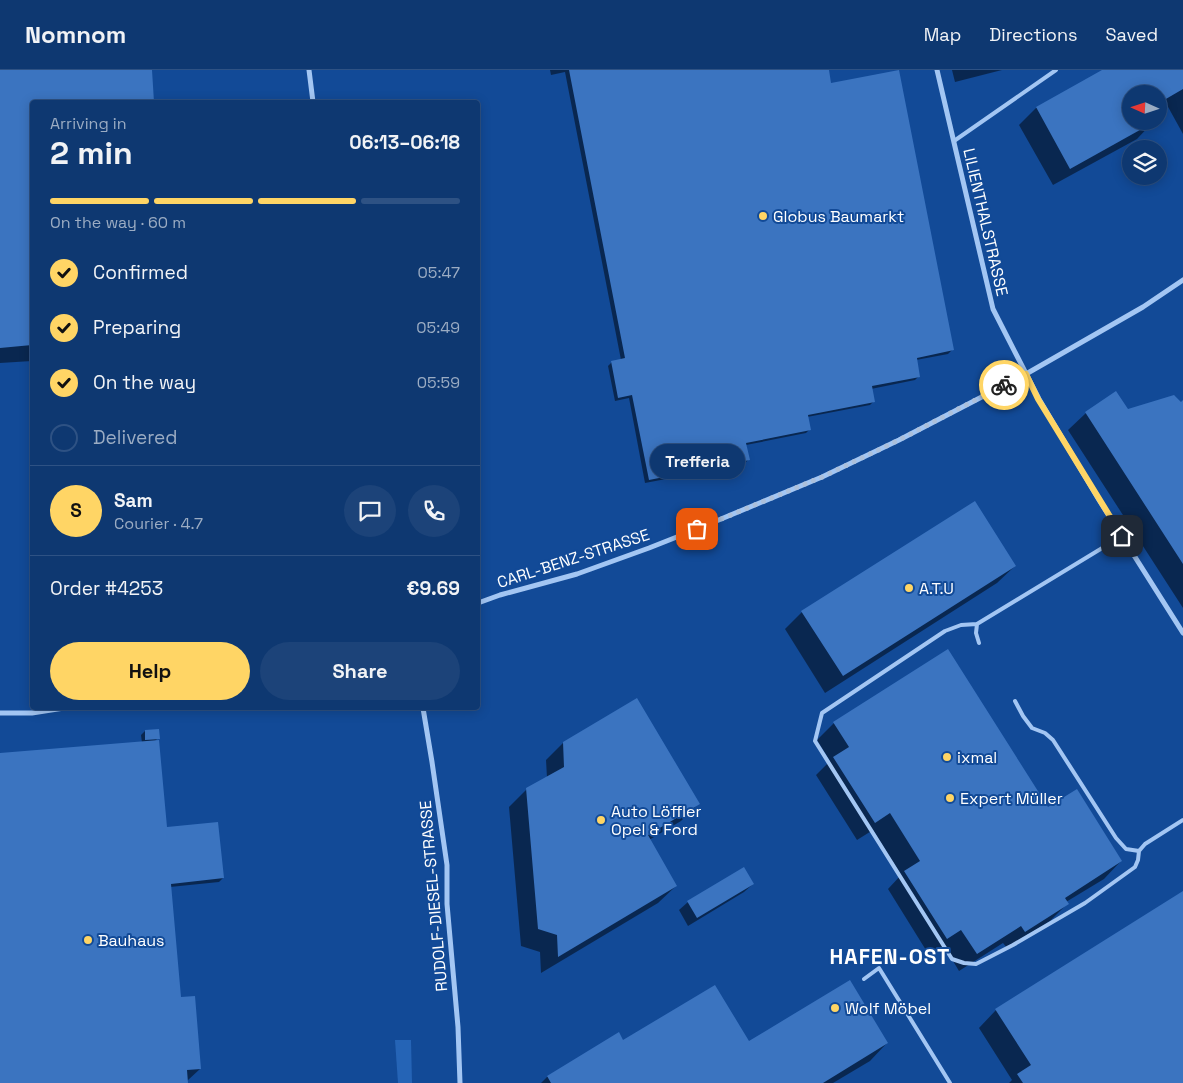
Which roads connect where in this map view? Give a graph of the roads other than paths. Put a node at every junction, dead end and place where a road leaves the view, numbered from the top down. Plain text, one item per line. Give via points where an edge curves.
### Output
1 (308, 70) edge
2 (937, 70) edge
3 (1056, 70) edge
4 (314, 100) edge
5 (954, 141) junction
6 (1183, 280) edge
7 (1026, 374) junction
8 (1122, 536) junction
9 (480, 602) edge
10 (977, 624) junction
11 (1183, 633) edge
12 (979, 643) dead end
13 (1015, 701) dead end
14 (51, 710) edge
15 (423, 710) edge
16 (0, 713) edge
17 (1183, 820) edge
18 (1139, 851) junction
19 (864, 979) dead end
20 (460, 1083) edge
21 (950, 1083) edge

1 - 4 street
2 - 5 street, LILIENTHALSTRASSE
3 - 5 lane
5 - 7 street, LILIENTHALSTRASSE via 993,308
6 - 7 street, CARL-BENZ-STRASSE via 1143,307
7 - 8 street, LILIENTHALSTRASSE
7 - 9 street, CARL-BENZ-STRASSE via 822,477 577,574
8 - 10 lane
8 - 11 street, LILIENTHALSTRASSE
10 - 12 lane
10 - 18 lane via 945,631 822,713 815,741 952,959 976,964 1012,946 1085,903 1121,877 1134,867
13 - 18 lane via 1032,728 1053,740 1116,838 1126,849
14 - 16 street
15 - 20 street, RUDOLF-DIESEL-STRASSE via 447,865
17 - 18 lane
19 - 21 lane via 878,968

